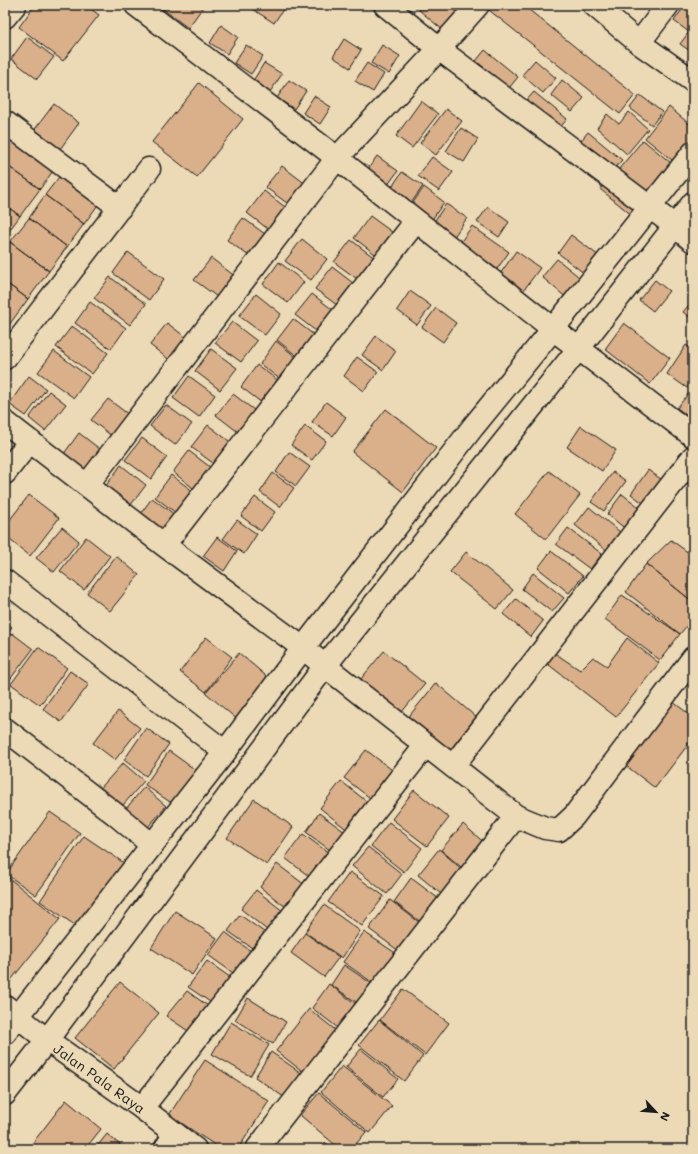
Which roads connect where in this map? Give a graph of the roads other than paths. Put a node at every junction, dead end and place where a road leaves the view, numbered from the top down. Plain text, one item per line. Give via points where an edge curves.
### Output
1 (15, 5) edge
2 (136, 5) edge
3 (385, 5) edge
4 (478, 5) edge
5 (594, 5) edge
6 (668, 5) edge
7 (5, 18) edge
8 (639, 42) junction
9 (439, 49) junction
10 (693, 81) edge
11 (5, 122) edge
12 (693, 152) edge
13 (337, 158) junction
14 (150, 169) dead end
15 (693, 203) edge
16 (649, 207) junction
17 (120, 208) junction
18 (416, 221) junction
19 (675, 226) junction
20 (693, 241) edge
21 (552, 329) junction
22 (579, 348) junction
23 (5, 358) edge
24 (5, 422) edge
25 (473, 427) junction
26 (693, 436) edge
27 (30, 441) junction
28 (499, 447) junction
29 (693, 457) edge
30 (5, 473) edge
31 (87, 484) junction
32 (164, 545) junction
33 (5, 581) edge
34 (303, 648) junction
35 (693, 658) edge
36 (325, 666) junction
37 (5, 728) edge
38 (426, 745) junction
39 (226, 752) junction
40 (453, 766) junction
41 (516, 816) junction
42 (152, 845) junction
43 (9, 1019) edge
44 (48, 1040) junction
45 (5, 1094) edge
46 (142, 1108) junction
47 (170, 1142) edge
48 (195, 1149) edge
49 (257, 1149) edge

1 - 7 street
2 - 13 street
3 - 9 street
4 - 9 street
5 - 8 street
6 - 8 street
8 - 10 street
9 - 13 street
9 - 16 street
11 - 17 street
12 - 16 street
13 - 18 street
13 - 31 street
14 - 17 street
15 - 19 street
16 - 19 street
16 - 21 street
17 - 23 street
18 - 21 street
18 - 32 street
19 - 20 street
19 - 22 street
21 - 22 street
21 - 25 street
22 - 26 street
22 - 28 street
24 - 27 street
25 - 28 street
25 - 34 street
27 - 30 street
27 - 31 street
28 - 36 street
29 - 40 street
31 - 32 street
32 - 34 street
33 - 39 street
34 - 36 street
34 - 39 street
35 - 41 street via 574,816 558,830 545,828
36 - 38 street
36 - 44 street
37 - 42 street
38 - 40 street
38 - 46 street
39 - 42 street
40 - 41 street
41 - 49 street
42 - 43 street
43 - 44 street, Jalan Pala Raya
44 - 45 street
44 - 46 street, Jalan Pala Raya
46 - 47 street, Jalan Pala Raya
47 - 48 street, Jalan Pala Raya

